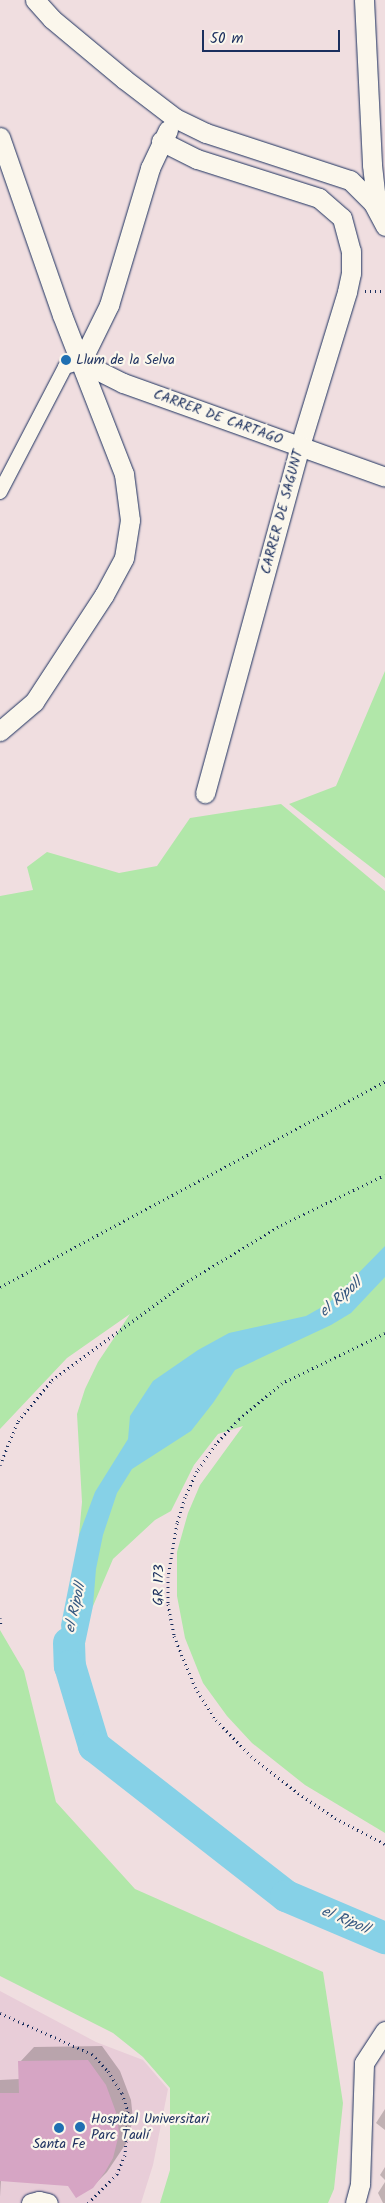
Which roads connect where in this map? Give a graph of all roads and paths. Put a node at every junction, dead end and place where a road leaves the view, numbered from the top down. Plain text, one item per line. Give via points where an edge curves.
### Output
1 (35, 0) edge
2 (364, 0) edge
3 (175, 118) junction
4 (0, 137) edge
5 (161, 141) junction
6 (381, 217) edge
7 (81, 362) junction
8 (300, 446) junction
9 (385, 477) edge
10 (0, 492) edge
11 (0, 731) edge
12 (205, 793) dead end
13 (385, 1081) edge
14 (385, 1175) edge
15 (0, 1287) edge
16 (385, 1333) edge
17 (0, 1465) edge
18 (0, 1618) edge
19 (1, 1626) dead end
20 (385, 1844) edge
21 (0, 2013) edge
22 (385, 2031) edge
23 (31, 2203) edge
24 (48, 2203) edge
25 (88, 2203) edge
26 (355, 2203) edge

1 - 3 street via 52,19
2 - 6 street via 372,165
3 - 5 street
3 - 6 street via 206,133 350,180 362,190
4 - 7 street
5 - 7 street via 109,305
5 - 8 street, CARRER DE SAGUNT via 197,159 319,198 342,218 351,251 351,273
7 - 8 street, CARRER DE CARTAGO via 123,383
7 - 10 street via 66,368
7 - 11 street via 124,474 130,520 124,558 104,595 34,702
8 - 9 street, CARRER DE CARTAGO
8 - 12 street, CARRER DE SAGUNT
13 - 15 path
14 - 17 path via 281,1225 182,1284 52,1380 18,1421
16 - 20 path, GR 173 via 282,1383 239,1419 216,1444 197,1471 180,1514 171,1551 168,1595 174,1636 182,1660 207,1708 225,1731 298,1793
18 - 19 path
21 - 25 path via 92,2054 122,2093 128,2111 124,2155 117,2174
22 - 26 street via 364,2063 360,2184
23 - 24 street

